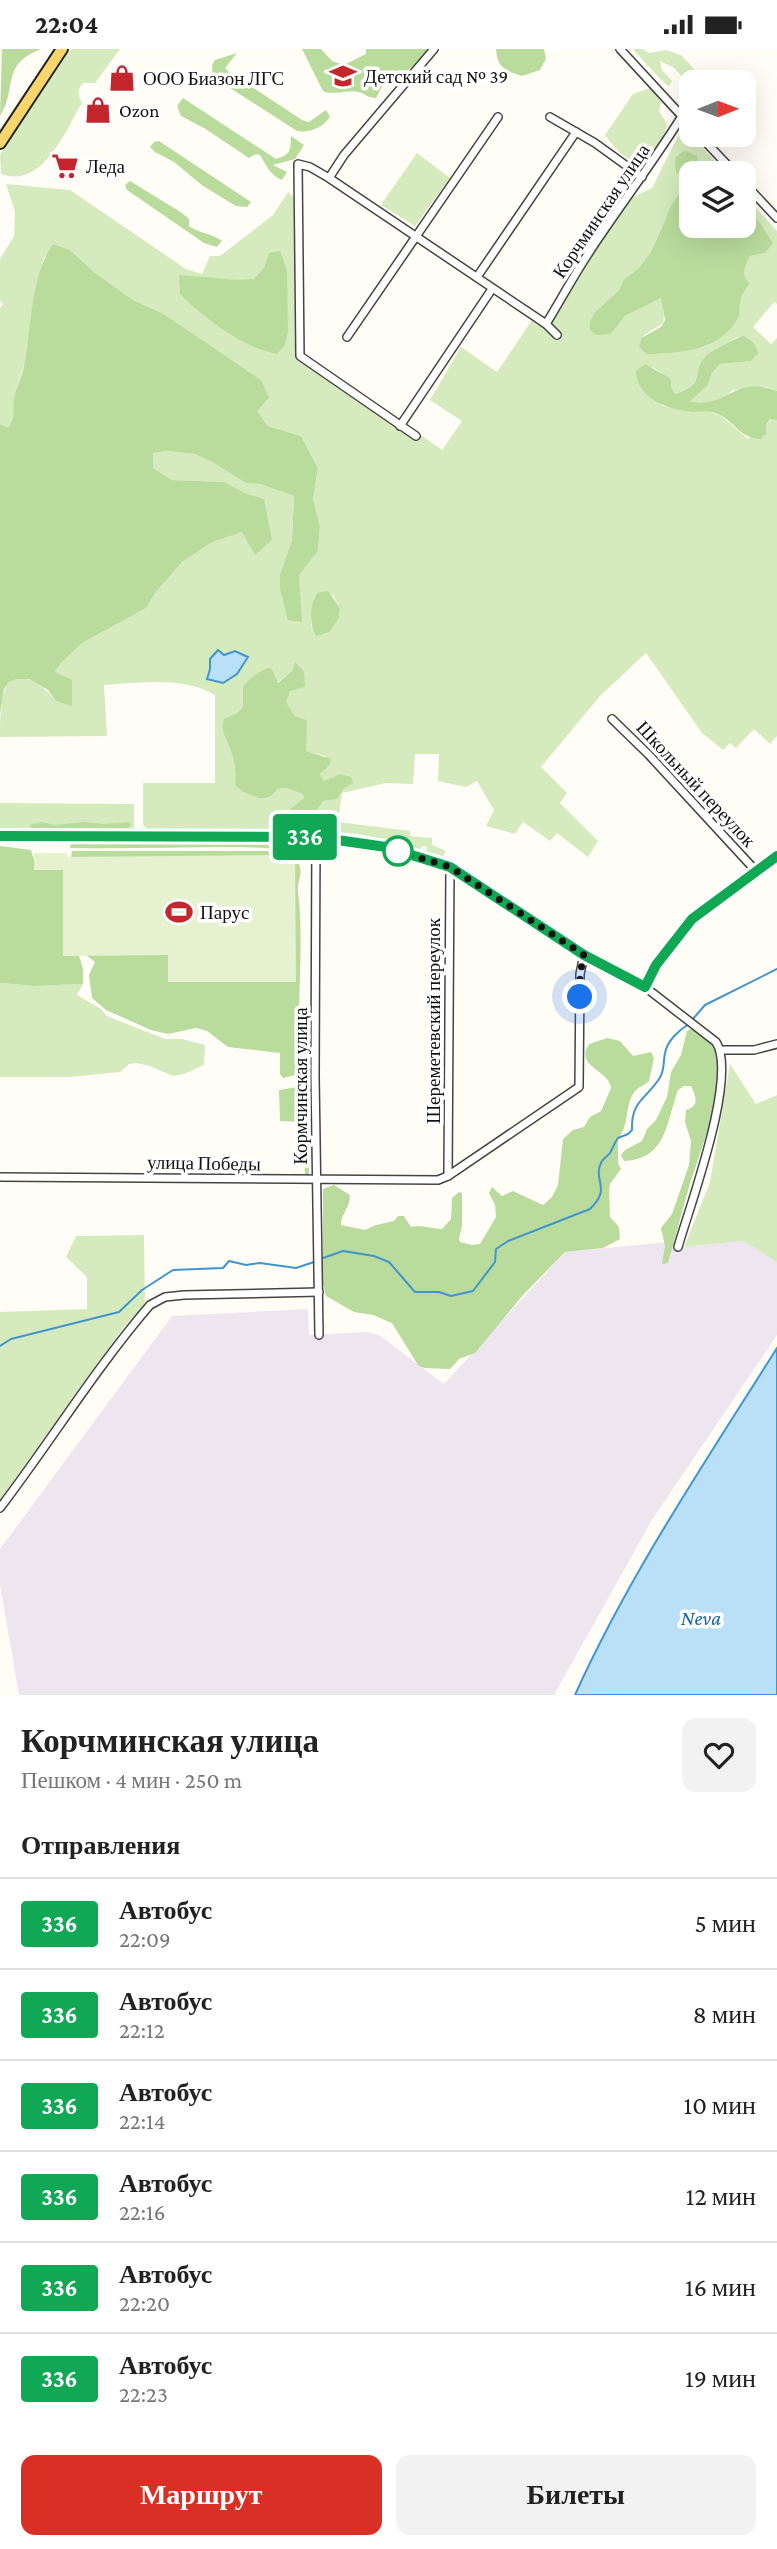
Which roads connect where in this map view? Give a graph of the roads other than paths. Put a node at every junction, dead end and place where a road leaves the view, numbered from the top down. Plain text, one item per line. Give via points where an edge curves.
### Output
1 (62, 49) edge
2 (434, 49) edge
3 (620, 49) edge
4 (679, 113) edge
5 (498, 117) dead end
6 (550, 117) dead end
7 (679, 121) edge
8 (576, 132) junction
9 (0, 143) edge
10 (710, 147) edge
11 (724, 161) edge
12 (642, 177) junction
13 (328, 178) junction
14 (756, 196) edge
15 (777, 218) edge
16 (415, 237) junction
17 (477, 277) junction
18 (492, 289) junction
19 (547, 324) junction
20 (557, 335) dead end
21 (347, 337) dead end
22 (400, 426) junction
23 (416, 436) dead end
24 (612, 719) dead end
25 (0, 836) edge
26 (316, 837) junction
27 (777, 855) edge
28 (450, 867) junction
29 (757, 871) junction
30 (584, 955) junction
31 (645, 987) junction
32 (777, 1044) edge
33 (721, 1050) junction
34 (448, 1176) junction
35 (0, 1177) edge
36 (316, 1180) junction
37 (678, 1247) dead end
38 (319, 1292) junction
39 (319, 1335) dead end
40 (0, 1508) edge

1 - 9 main road
2 - 13 street
3 - 4 street
5 - 16 street
6 - 8 street
7 - 12 street, Корчминская улица
8 - 12 street
8 - 17 street
10 - 11 street
12 - 19 street, Корчминская улица via 586,256
13 - 16 street
13 - 22 street via 298,165 300,356
14 - 15 street
16 - 17 street
16 - 21 street
17 - 18 street
18 - 19 street
18 - 22 street
19 - 20 street
22 - 23 street
24 - 29 street, Школьный переулок
25 - 26 street
26 - 28 street via 386,847
26 - 36 street, Кормчинская улица
27 - 29 street
28 - 30 street
28 - 34 street, Шереметевский переулок
29 - 31 street via 692,919
30 - 31 street
30 - 34 street via 579,1087
31 - 33 street
32 - 33 street via 754,1050
33 - 37 street via 719,1106
34 - 36 street, улица Победы via 438,1180
35 - 36 street, улица Победы
36 - 38 street, Кормчинская улица
38 - 39 street, Кормчинская улица
38 - 40 street via 184,1294 150,1305

